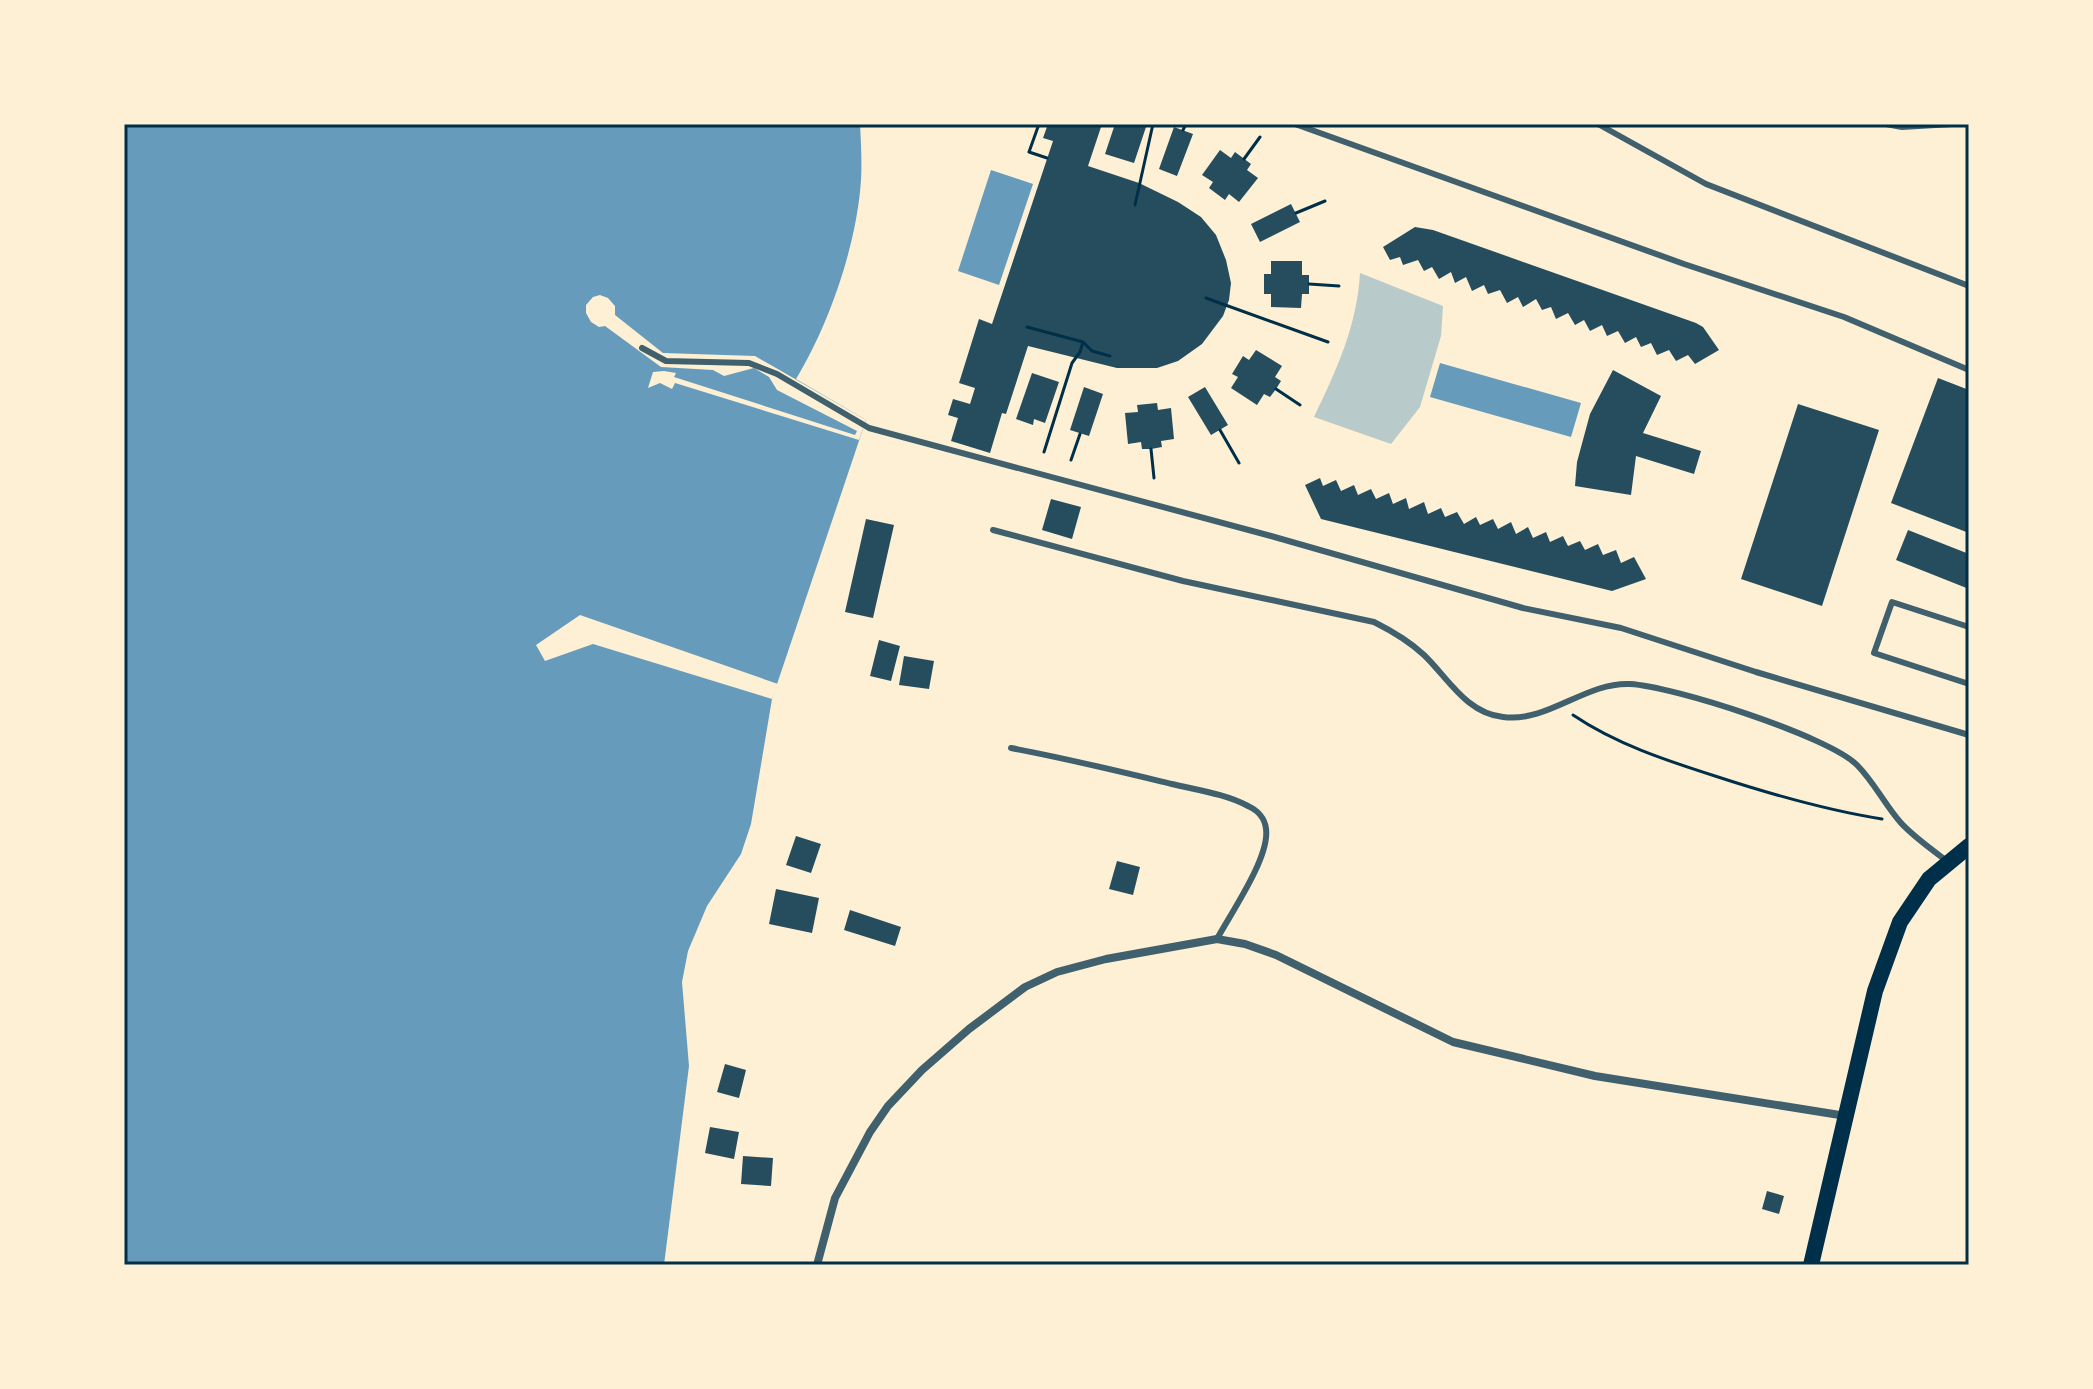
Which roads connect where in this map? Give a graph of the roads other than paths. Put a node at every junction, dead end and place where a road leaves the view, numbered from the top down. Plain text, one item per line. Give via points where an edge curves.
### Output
1 (1295, 124) edge
2 (1598, 124) edge
3 (1886, 124) edge
4 (1952, 124) edge
5 (1969, 286) edge
6 (642, 348) dead end
7 (1969, 370) edge
8 (993, 530) dead end
9 (1969, 627) edge
10 (1969, 684) edge
11 (1969, 735) edge
12 (1011, 748) dead end
13 (1969, 846) edge
14 (1947, 861) junction
15 (1217, 939) junction
16 (1847, 1116) junction
17 (817, 1265) edge
18 (1811, 1265) edge

1 - 7 lane via 1844,317
2 - 5 lane via 1706,184
3 - 4 lane
6 - 11 lane via 666,361 749,363 869,428 1523,608 1621,628
8 - 14 lane via 1183,581 1374,622 1425,656 1474,708 1503,718 1560,706 1590,690 1629,684 1680,693 1765,721 1854,762 1900,822
9 - 10 lane via 1892,602 1874,653
12 - 15 lane via 1220,796 1261,815 1266,842
13 - 14 main road
14 - 16 main road via 1900,922 1875,991
15 - 16 street via 1276,955 1453,1042 1595,1076
15 - 17 street via 1057,972 1025,987 969,1029 922,1070 870,1132 835,1198
16 - 18 main road

